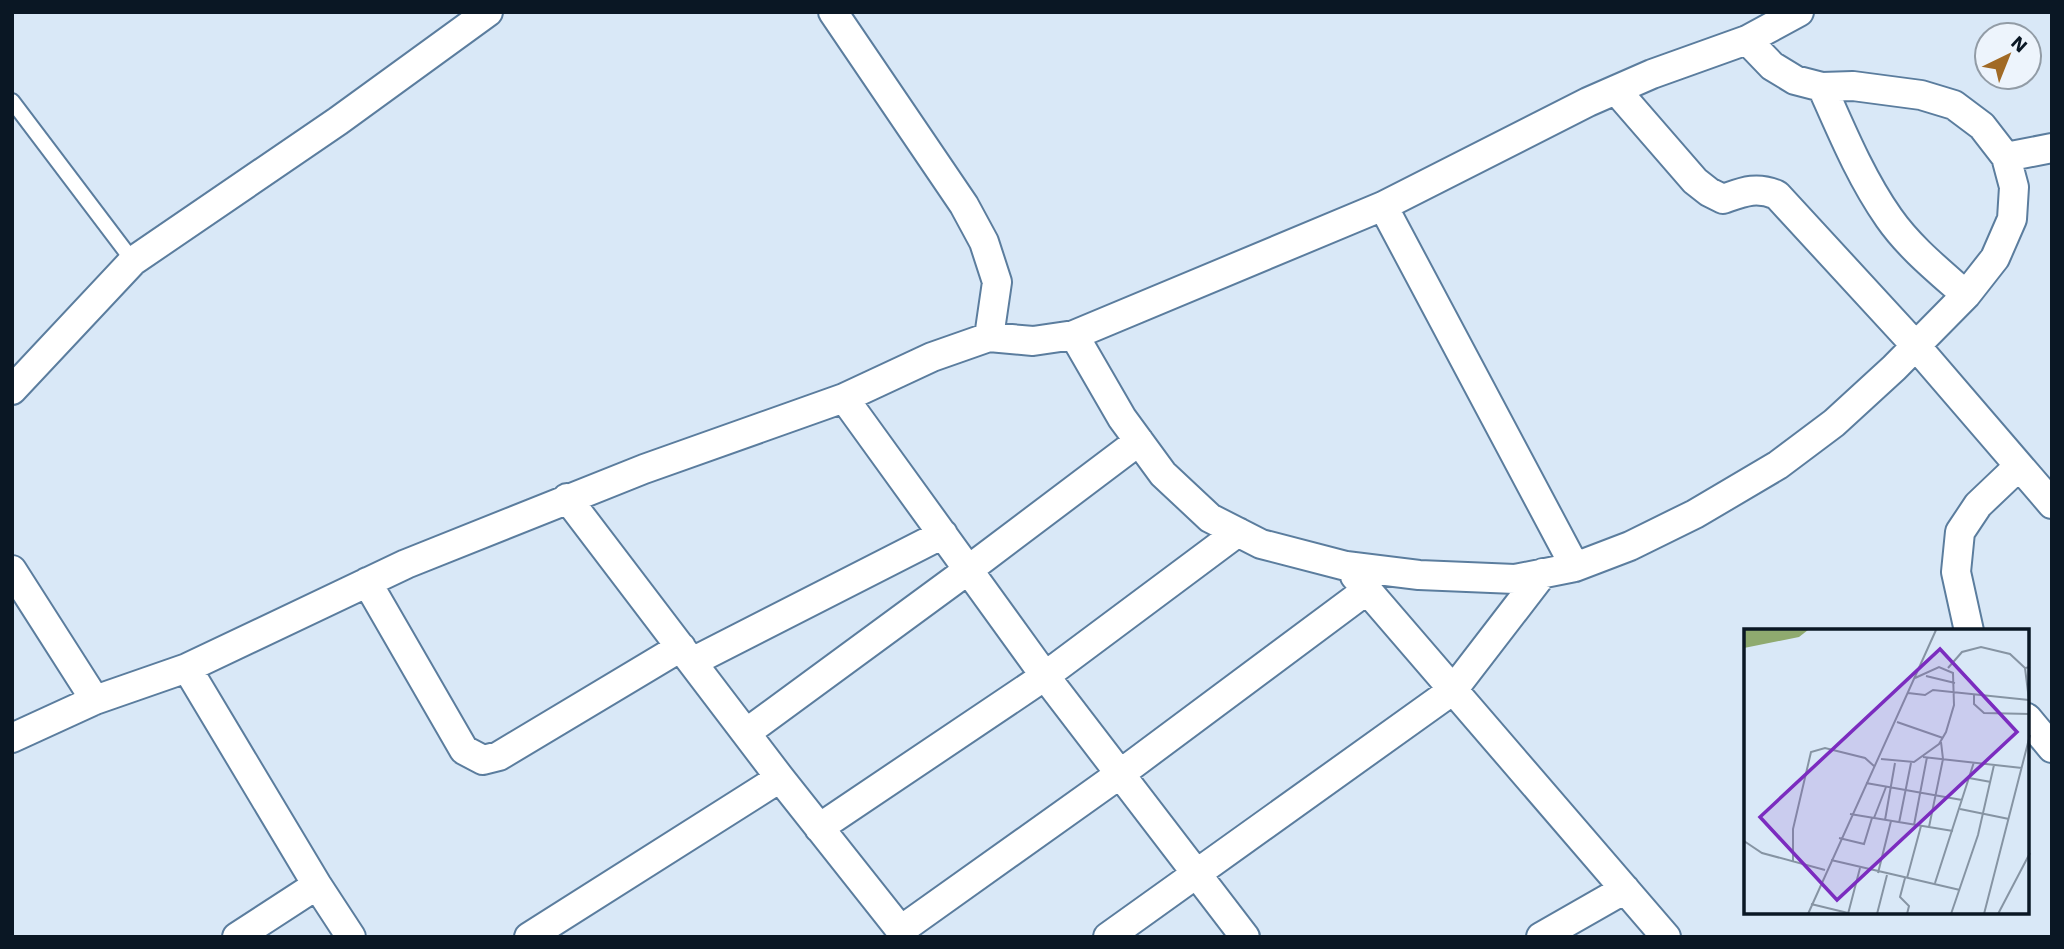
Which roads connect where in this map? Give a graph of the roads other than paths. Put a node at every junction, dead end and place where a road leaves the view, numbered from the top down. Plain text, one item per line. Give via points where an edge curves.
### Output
1 (488, 12) edge
2 (833, 12) edge
3 (1799, 12) edge
4 (1747, 40) junction
5 (1822, 87) junction
6 (1616, 90) junction
7 (12, 101) edge
8 (2052, 148) edge
9 (2006, 157) junction
10 (1384, 206) junction
11 (134, 261) junction
12 (1966, 295) junction
13 (1074, 335) junction
14 (989, 337) junction
15 (1916, 346) junction
16 (12, 390) edge
17 (844, 398) junction
18 (1139, 440) junction
19 (2019, 466) junction
20 (567, 498) junction
21 (2052, 504) edge
22 (1238, 532) junction
23 (943, 534) junction
24 (1346, 566) junction
25 (1574, 567) junction
26 (12, 570) edge
27 (968, 570) junction
28 (1543, 573) junction
29 (367, 582) junction
30 (1367, 590) junction
31 (1969, 629) edge
32 (686, 655) junction
33 (187, 668) junction
34 (1045, 676) junction
35 (1453, 690) junction
36 (95, 700) junction
37 (2029, 720) edge
38 (746, 733) junction
39 (12, 738) edge
40 (2052, 748) edge
41 (1120, 774) junction
42 (780, 778) junction
43 (819, 828) junction
44 (1196, 874) junction
45 (317, 885) junction
46 (1625, 889) junction
47 (903, 933) edge
48 (237, 937) edge
49 (351, 937) edge
50 (528, 937) edge
51 (1108, 937) edge
52 (1245, 937) edge
53 (1541, 937) edge
54 (1666, 937) edge

1 - 11 street
2 - 14 street via 964,205 984,242 997,282
3 - 4 street
4 - 5 street via 1772,66 1796,80
4 - 6 street
5 - 9 street via 1921,95 1954,105 1982,126
5 - 12 street via 1848,147 1890,220
6 - 10 street
6 - 15 street via 1709,192 1723,199 1745,191 1777,195
7 - 11 lane
8 - 9 street
9 - 12 street via 2014,187 2012,219 1995,258
10 - 13 street
10 - 25 street
11 - 16 street
12 - 15 street
13 - 14 street via 1033,341
13 - 18 street
14 - 17 street via 932,357
15 - 19 street
15 - 25 street via 1834,423 1779,465 1695,514
17 - 20 street
17 - 23 street
18 - 22 street via 1163,474 1210,518
18 - 27 street
19 - 21 street
19 - 31 street via 1978,505 1960,532 1956,572
20 - 29 street
20 - 32 street
22 - 24 street via 1261,544
22 - 34 street
23 - 27 street
23 - 32 street
24 - 28 street via 1516,579
24 - 30 street
25 - 28 street
26 - 36 street
27 - 34 street
27 - 38 street
28 - 35 street
29 - 32 street via 464,750 483,760 499,756
29 - 33 street
30 - 35 street
30 - 41 street
32 - 38 street
33 - 36 street
33 - 45 street
34 - 41 street
34 - 43 street
35 - 44 street
35 - 46 street
36 - 39 street
37 - 40 street
38 - 42 street
41 - 44 street
41 - 47 street
42 - 43 street
42 - 50 street
43 - 47 street
44 - 51 street
44 - 52 street
45 - 48 street
45 - 49 street
46 - 53 street
46 - 54 street

